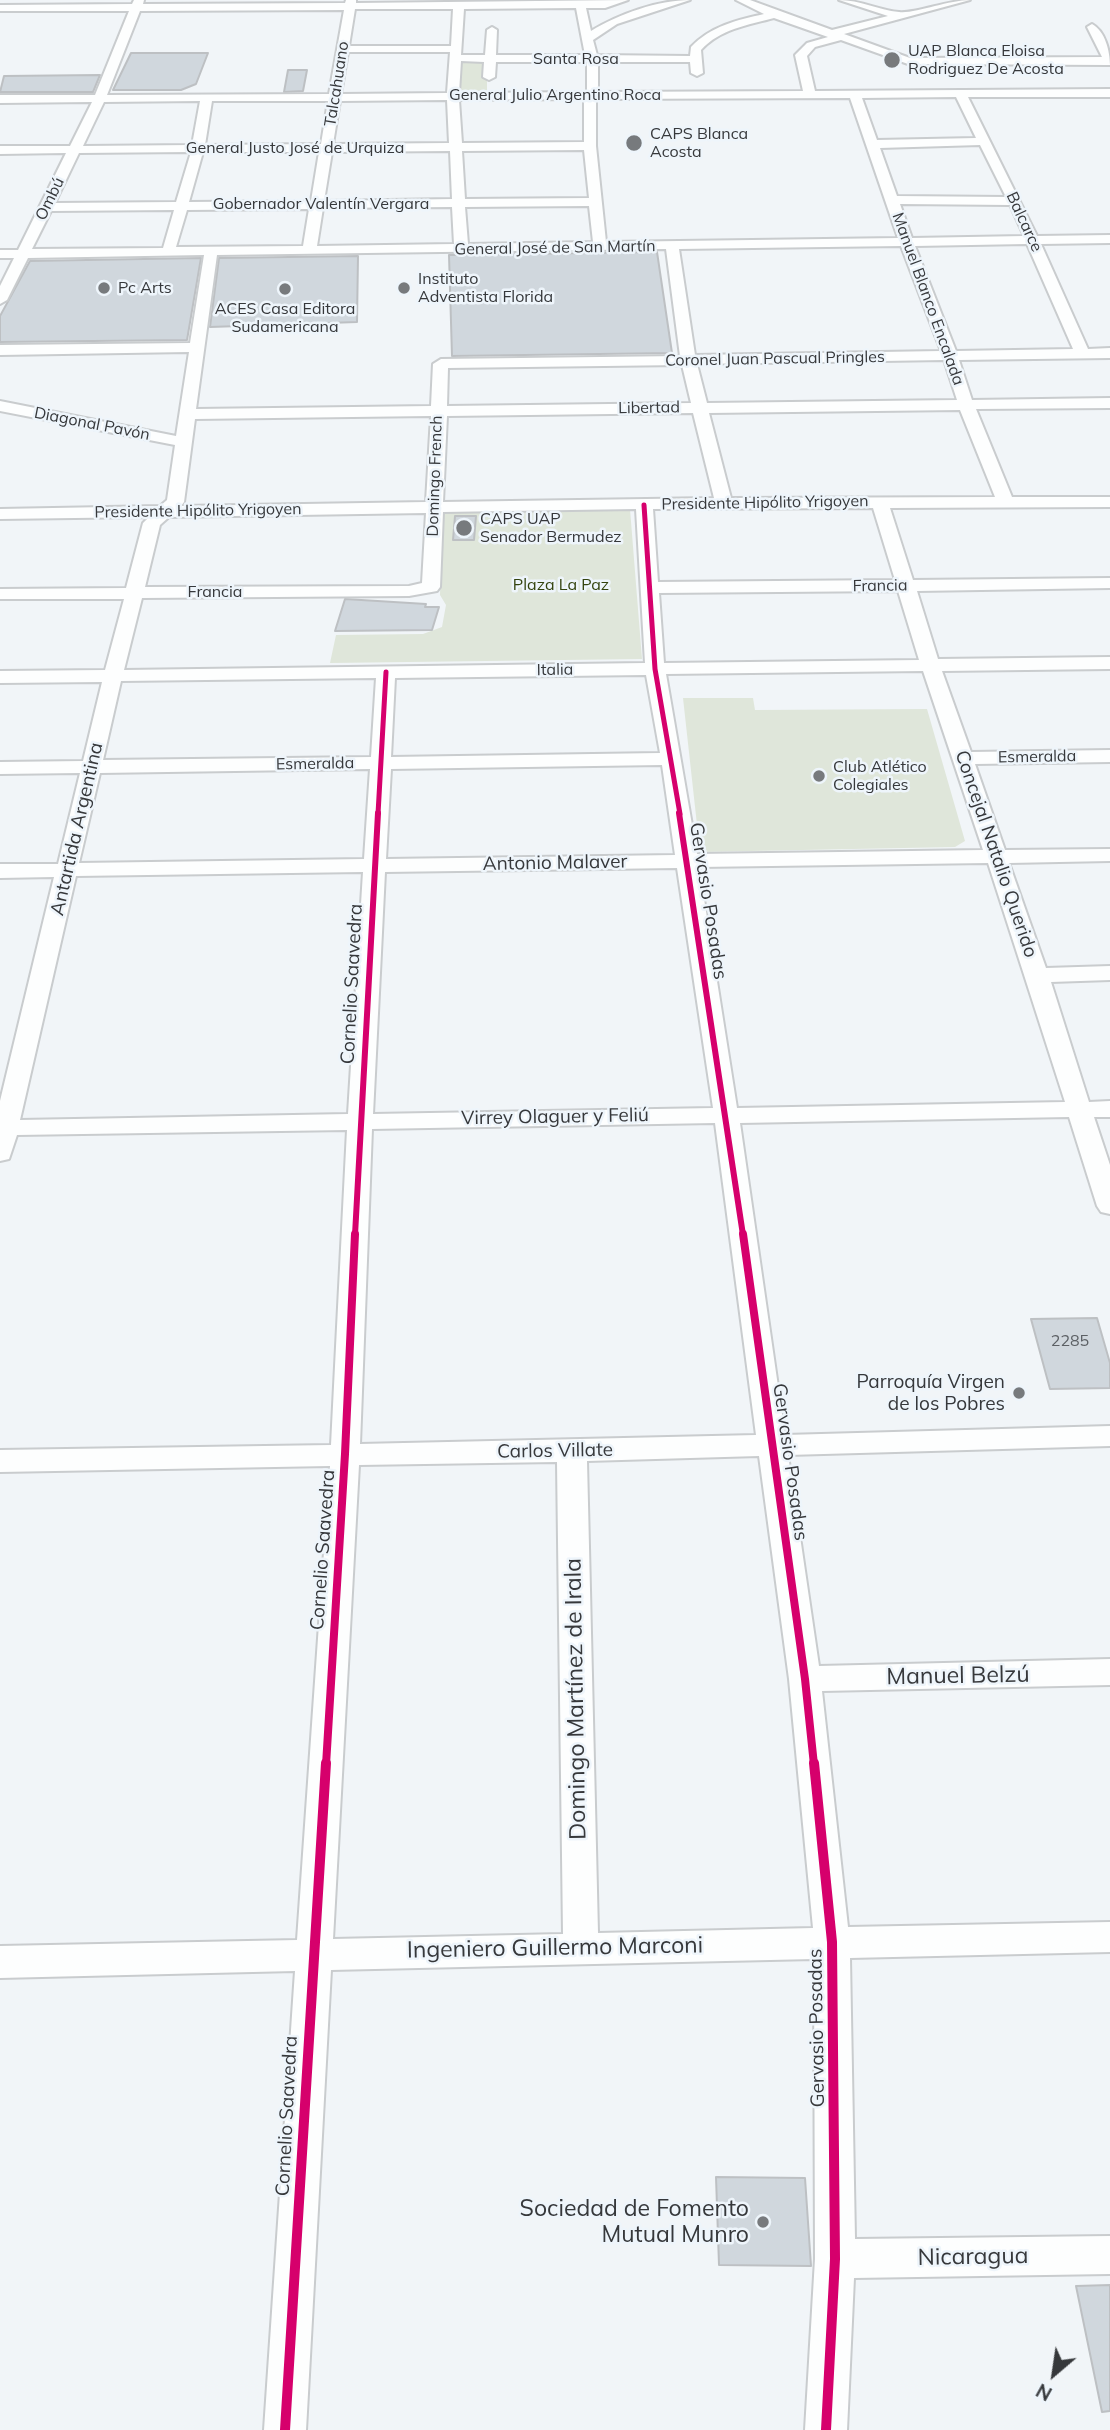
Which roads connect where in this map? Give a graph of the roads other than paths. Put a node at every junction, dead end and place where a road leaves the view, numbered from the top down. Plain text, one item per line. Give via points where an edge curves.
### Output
1 (624, 0) edge
2 (684, 0) edge
3 (741, 0) edge
4 (844, 0) edge
5 (965, 0) edge
6 (350, 3) edge
7 (459, 3) edge
8 (580, 3) edge
9 (138, 4) edge
10 (0, 8) edge
11 (241, 8) edge
12 (775, 15) junction
13 (897, 16) junction
14 (1092, 27) dead end
15 (492, 30) dead end
16 (835, 35) junction
17 (587, 39) junction
18 (342, 49) junction
19 (457, 54) junction
20 (1108, 55) edge
21 (490, 58) junction
22 (592, 59) junction
23 (695, 59) junction
24 (914, 78) junction
25 (1110, 93) edge
26 (810, 94) junction
27 (960, 94) junction
28 (701, 95) junction
29 (855, 95) junction
30 (335, 96) junction
31 (453, 96) junction
32 (489, 96) junction
33 (593, 96) junction
34 (207, 97) junction
35 (100, 98) junction
36 (0, 99) edge
37 (985, 141) junction
38 (872, 144) junction
39 (590, 146) junction
40 (456, 147) junction
41 (326, 148) junction
42 (198, 149) junction
43 (0, 150) edge
44 (73, 150) junction
45 (892, 200) junction
46 (1015, 201) junction
47 (595, 202) junction
48 (458, 203) junction
49 (317, 205) junction
50 (180, 206) junction
51 (47, 207) junction
52 (1110, 239) edge
53 (1033, 241) junction
54 (907, 243) junction
55 (672, 246) junction
56 (600, 247) junction
57 (461, 249) junction
58 (309, 251) junction
59 (211, 252) junction
60 (168, 253) junction
61 (0, 254) edge
62 (21, 254) junction
63 (0, 300) edge
64 (195, 347) junction
65 (0, 350) edge
66 (1110, 353) edge
67 (1083, 354) junction
68 (950, 357) junction
69 (688, 360) junction
70 (441, 365) joint
71 (1110, 403) edge
72 (966, 405) junction
73 (0, 406) edge
74 (700, 408) junction
75 (437, 411) junction
76 (188, 414) junction
77 (184, 442) junction
78 (1005, 501) junction
79 (880, 502) junction
80 (1110, 502) edge
81 (724, 503) junction
82 (644, 505) junction
83 (435, 508) junction
84 (165, 512) junction
85 (0, 514) edge
86 (1110, 583) edge
87 (907, 585) junction
88 (431, 587) joint
89 (651, 588) junction
90 (134, 593) junction
91 (0, 594) edge
92 (1110, 663) edge
93 (932, 666) junction
94 (655, 669) junction
95 (386, 672) junction
96 (113, 676) junction
97 (0, 677) edge
98 (1110, 755) edge
99 (964, 758) junction
100 (671, 759) junction
101 (381, 763) junction
102 (91, 767) junction
103 (0, 768) edge
104 (1110, 855) edge
105 (996, 856) junction
106 (686, 861) junction
107 (375, 865) junction
108 (67, 870) junction
109 (0, 871) edge
110 (1110, 973) edge
111 (1037, 975) junction
112 (1110, 1109) edge
113 (1080, 1110) junction
114 (726, 1114) junction
115 (360, 1120) junction
116 (3, 1128) edge
117 (0, 1153) edge
118 (1110, 1206) edge
119 (1110, 1436) edge
120 (771, 1446) junction
121 (572, 1451) junction
122 (345, 1454) junction
123 (0, 1461) edge
124 (1110, 1672) edge
125 (805, 1679) junction
126 (1110, 1937) edge
127 (832, 1942) junction
128 (581, 1948) junction
129 (312, 1954) junction
130 (0, 1962) edge
131 (1110, 2255) edge
132 (835, 2259) junction
133 (285, 2430) edge
134 (826, 2430) edge

1 - 8 street via 605,5
2 - 17 street via 613,22
3 - 12 street
4 - 13 street
5 - 13 street
6 - 7 street
6 - 11 street
6 - 18 street, Talcahuano
7 - 8 street
7 - 19 street
8 - 17 street
9 - 10 street
9 - 11 street
9 - 35 street, Ombú
12 - 16 street
12 - 23 street via 716,31 702,39
13 - 16 street
14 - 20 street
15 - 21 street
16 - 24 street via 897,55
16 - 26 street via 811,45 801,55
17 - 22 street
18 - 19 street, Santa Rosa
18 - 30 street, Talcahuano
19 - 21 street, Santa Rosa
19 - 31 street
20 - 24 street
21 - 22 street, Santa Rosa
21 - 32 street
22 - 23 street, Santa Rosa
22 - 33 street
23 - 28 street
24 - 27 street, General Julio Argentino Roca
24 - 29 street, General Julio Argentino Roca
25 - 27 street, General Julio Argentino Roca
26 - 28 street, General Julio Argentino Roca
26 - 29 street, General Julio Argentino Roca
27 - 37 street, Balcarce
28 - 33 street, General Julio Argentino Roca
29 - 38 street, Manuel Blanco Encalada
30 - 31 street, General Julio Argentino Roca
30 - 34 street, General Julio Argentino Roca
30 - 41 street, Talcahuano
31 - 32 street, General Julio Argentino Roca
31 - 40 street
32 - 33 street, General Julio Argentino Roca
33 - 39 street
34 - 35 street, General Julio Argentino Roca
34 - 42 street
35 - 36 street, General Julio Argentino Roca
35 - 44 street, Ombú
37 - 38 street
37 - 46 street, Balcarce
38 - 45 street, Manuel Blanco Encalada
39 - 40 street, General Justo José de Urquiza
39 - 47 street
40 - 41 street, General Justo José de Urquiza
40 - 48 street
41 - 42 street, General Justo José de Urquiza
41 - 49 street, Talcahuano
42 - 44 street, General Justo José de Urquiza
42 - 50 street
43 - 44 street, General Justo José de Urquiza
44 - 51 street, Ombú
45 - 46 street
45 - 54 street, Manuel Blanco Encalada
46 - 53 street, Balcarce
47 - 48 street, Gobernador Valentín Vergara
47 - 56 street
48 - 49 street, Gobernador Valentín Vergara
48 - 57 street
49 - 50 street, Gobernador Valentín Vergara
49 - 58 street, Talcahuano
50 - 51 street, Gobernador Valentín Vergara
50 - 60 street
51 - 62 street, Ombú
52 - 53 street, General José de San Martín
53 - 54 street, General José de San Martín
53 - 67 street, Balcarce
54 - 55 street, General José de San Martín
54 - 68 street, Manuel Blanco Encalada
55 - 56 street, General José de San Martín
55 - 69 street
56 - 57 street, General José de San Martín
57 - 58 street, General José de San Martín
58 - 59 street, General José de San Martín
59 - 60 street, General José de San Martín
59 - 64 street
60 - 62 street, General José de San Martín
61 - 62 street, General José de San Martín
62 - 63 street, Ombú
64 - 65 street
64 - 76 street
66 - 67 street, Coronel Juan Pascual Pringles
67 - 68 street, Coronel Juan Pascual Pringles
68 - 69 street, Coronel Juan Pascual Pringles
68 - 72 street, Manuel Blanco Encalada
69 - 70 street, Coronel Juan Pascual Pringles
69 - 74 street
70 - 75 street, Domingo French
71 - 72 street, Libertad
72 - 74 street, Libertad
72 - 78 street, Manuel Blanco Encalada
73 - 77 street, Diagonal Pavón
74 - 75 street, Libertad
74 - 81 street
75 - 76 street, Libertad
75 - 83 street, Domingo French
76 - 77 street
77 - 84 street via 175,502
78 - 79 street, Presidente Hipólito Yrigoyen
78 - 80 street, Presidente Hipólito Yrigoyen
79 - 81 street, Presidente Hipólito Yrigoyen
79 - 87 street, Concejal Natalio Querido
81 - 82 street, Presidente Hipólito Yrigoyen
82 - 83 street, Presidente Hipólito Yrigoyen
82 - 89 street, Gervasio Posadas
83 - 84 street, Presidente Hipólito Yrigoyen
83 - 88 street, Domingo French
84 - 85 street, Presidente Hipólito Yrigoyen
84 - 90 street, Antartida Argentina via 152,523
86 - 87 street, Francia
87 - 89 street, Francia
87 - 93 street, Concejal Natalio Querido
88 - 90 street, Francia via 409,591
89 - 94 street, Gervasio Posadas
90 - 91 street, Francia
90 - 96 street, Antartida Argentina
92 - 93 street, Italia
93 - 94 street, Italia
93 - 99 street, Concejal Natalio Querido
94 - 95 street, Italia
94 - 100 street, Gervasio Posadas
95 - 96 street, Italia
95 - 101 street, Cornelio Saavedra
96 - 97 street, Italia
96 - 102 street, Antartida Argentina
98 - 99 street, Esmeralda
99 - 105 street, Concejal Natalio Querido
100 - 101 street, Esmeralda
100 - 106 street, Gervasio Posadas
101 - 102 street, Esmeralda
101 - 107 street, Cornelio Saavedra
102 - 103 street, Esmeralda
102 - 108 street, Antartida Argentina
104 - 105 street, Antonio Malaver
105 - 106 street, Antonio Malaver
105 - 111 street, Concejal Natalio Querido
106 - 107 street, Antonio Malaver
106 - 114 street, Gervasio Posadas
107 - 108 street, Antonio Malaver
107 - 115 street, Cornelio Saavedra
108 - 109 street, Antonio Malaver
108 - 116 street, Antartida Argentina
110 - 111 street
111 - 113 street, Concejal Natalio Querido
112 - 113 street, Virrey Olaguer y Feliú
113 - 114 street, Virrey Olaguer y Feliú
113 - 118 street, Concejal Natalio Querido
114 - 115 street, Virrey Olaguer y Feliú
114 - 120 street, Gervasio Posadas
115 - 116 street, Virrey Olaguer y Feliú
115 - 122 street, Cornelio Saavedra
116 - 117 street, Antartida Argentina
119 - 120 street, Carlos Villate
120 - 121 street, Carlos Villate
120 - 125 street, Gervasio Posadas
121 - 122 street, Carlos Villate
121 - 128 street, Domingo Martínez de Irala
122 - 123 street, Carlos Villate
122 - 129 street, Cornelio Saavedra
124 - 125 street, Manuel Belzú
125 - 127 street, Gervasio Posadas
126 - 127 street, Ingeniero Guillermo Marconi
127 - 128 street, Ingeniero Guillermo Marconi
127 - 132 street, Gervasio Posadas
128 - 129 street, Ingeniero Guillermo Marconi
129 - 130 street, Ingeniero Guillermo Marconi
129 - 133 street, Cornelio Saavedra
131 - 132 street, Nicaragua
132 - 134 street, Gervasio Posadas

